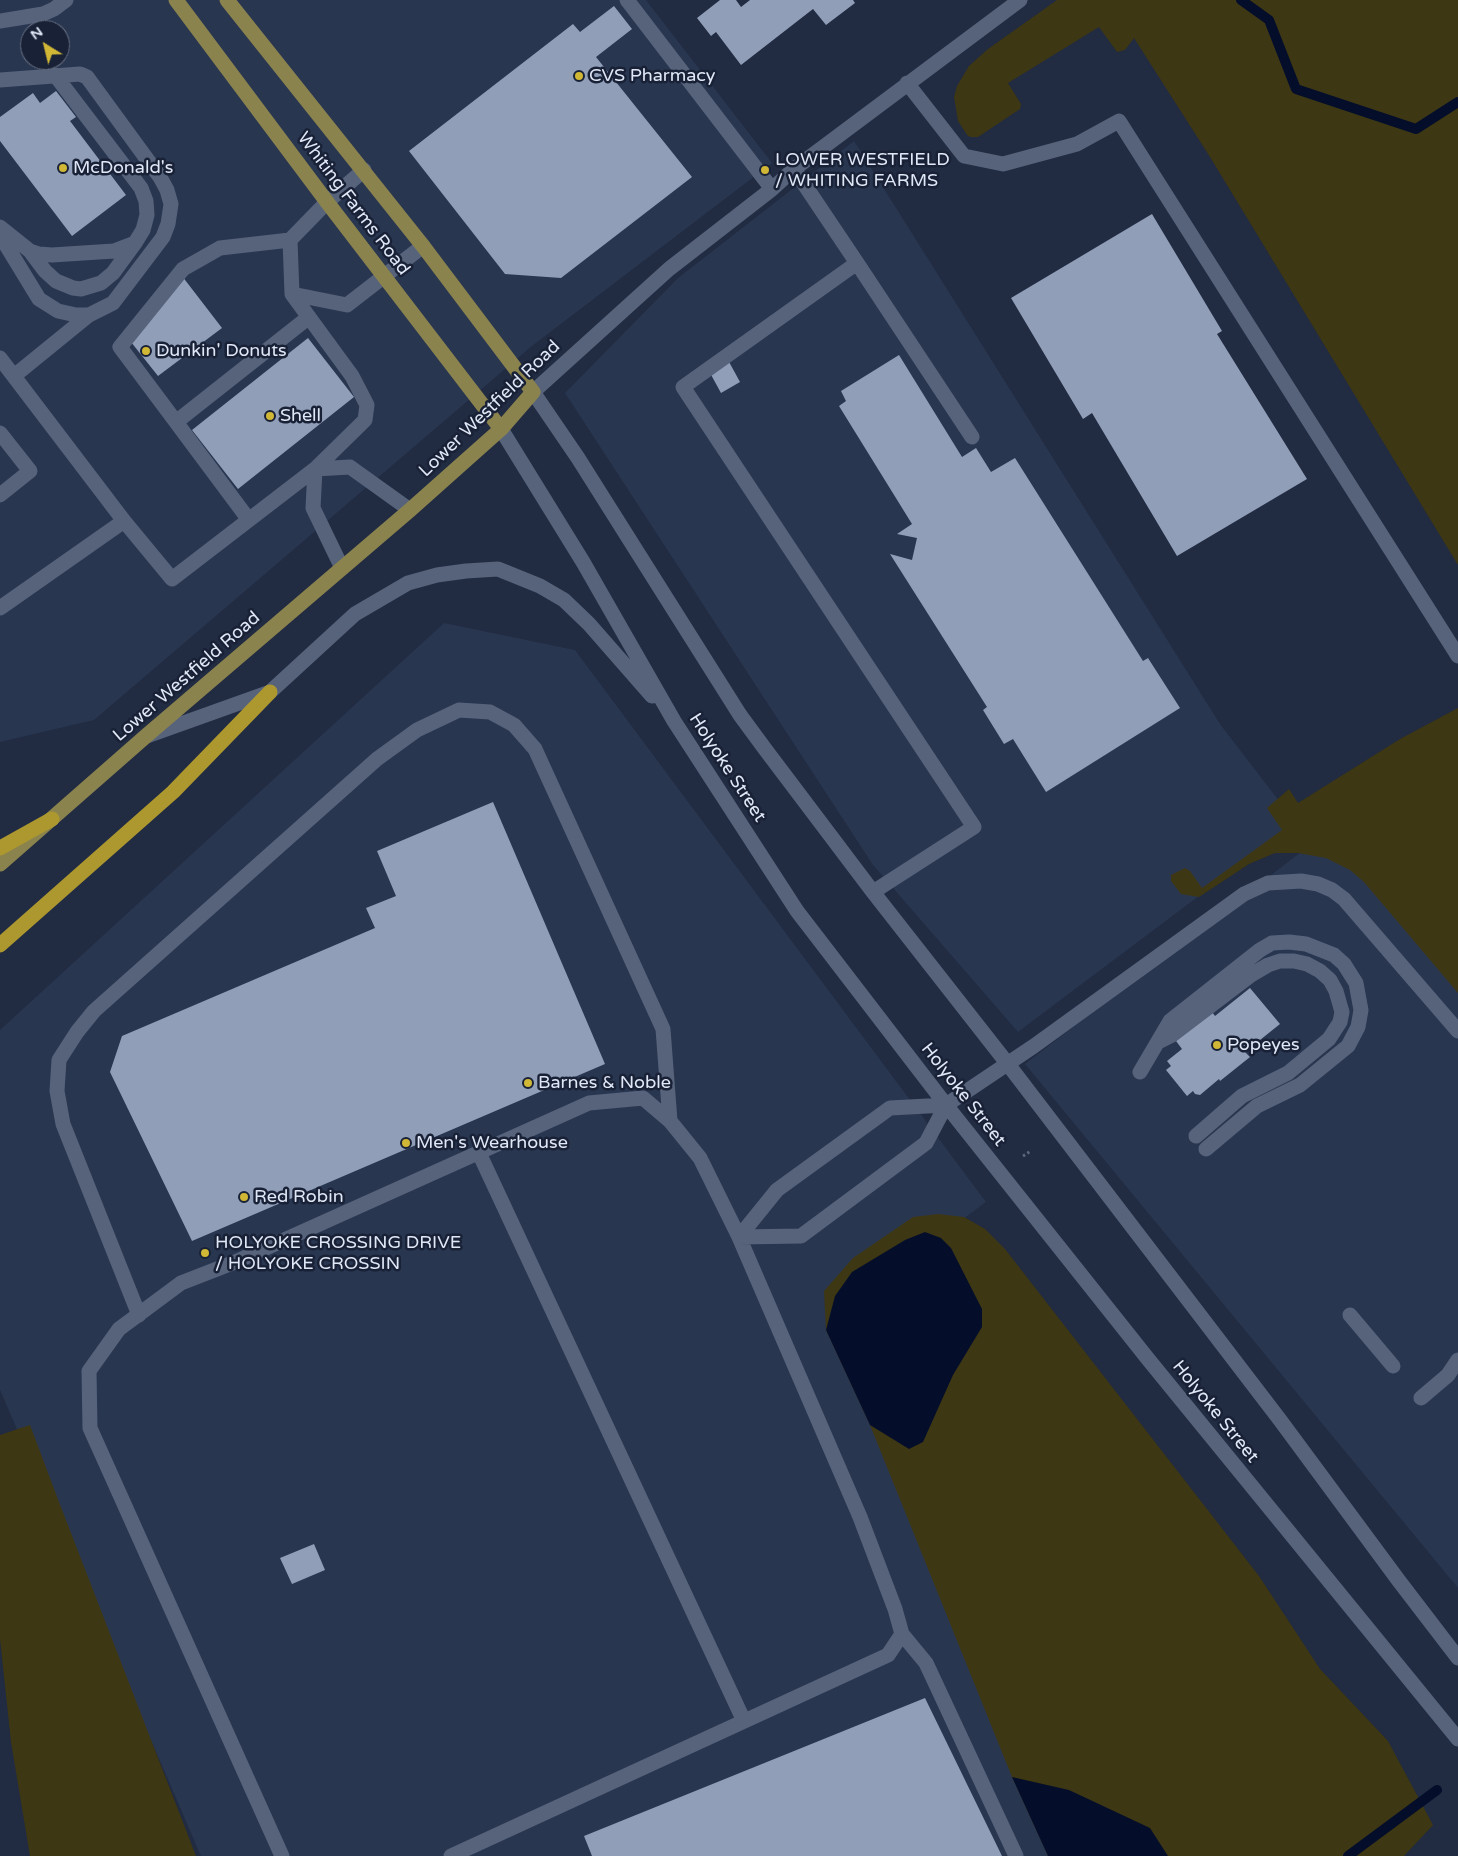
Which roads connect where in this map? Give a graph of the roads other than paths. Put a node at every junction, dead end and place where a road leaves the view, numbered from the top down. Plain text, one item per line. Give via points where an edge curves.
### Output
1 (66, 0) edge
2 (176, 0) edge
3 (227, 0) edge
4 (627, 0) edge
5 (1020, 0) edge
6 (0, 21) edge
7 (55, 75) junction
8 (0, 80) edge
9 (907, 83) junction
10 (794, 169) junction
11 (364, 170) junction
12 (772, 189) junction
13 (327, 202) junction
14 (0, 227) edge
15 (0, 235) edge
16 (290, 240) junction
17 (135, 243) junction
18 (423, 246) junction
19 (30, 251) junction
20 (857, 263) junction
21 (384, 276) junction
22 (292, 294) junction
23 (89, 315) junction
24 (309, 317) junction
25 (0, 358) edge
26 (14, 376) junction
27 (533, 392) junction
28 (176, 422) junction
29 (502, 429) junction
30 (0, 433) edge
31 (972, 437) dead end
32 (315, 470) junction
33 (0, 495) edge
34 (410, 510) junction
35 (249, 520) junction
36 (124, 521) junction
37 (342, 568) junction
38 (0, 608) edge
39 (1458, 656) edge
40 (270, 692) junction
41 (674, 721) junction
42 (146, 736) junction
43 (52, 819) junction
44 (0, 848) edge
45 (0, 864) edge
46 (873, 892) junction
47 (0, 945) edge
48 (1458, 1031) edge
49 (1157, 1042) junction
50 (1007, 1063) junction
51 (1140, 1072) dead end
52 (946, 1105) junction
53 (670, 1121) junction
54 (1196, 1136) dead end
55 (1206, 1149) dead end
56 (479, 1152) junction
57 (739, 1237) junction
58 (139, 1314) junction
59 (1350, 1315) dead end
60 (1458, 1360) edge
61 (1394, 1366) dead end
62 (1453, 1372) edge
63 (1421, 1398) dead end
64 (902, 1634) junction
65 (1458, 1658) edge
66 (744, 1721) junction
67 (1458, 1739) edge
68 (282, 1856) edge
69 (451, 1856) edge
70 (1016, 1856) edge

1 - 6 street via 43,14
2 - 13 main road, Whiting Farms Road
3 - 11 main road, Whiting Farms Road
4 - 12 street
5 - 9 street, Lower Westfield Road
7 - 8 street
7 - 17 street via 141,188 147,215
7 - 23 street via 80,74 86,77 160,177 171,204 163,237 113,303
9 - 10 street, Lower Westfield Road
9 - 39 street via 964,156 1004,164 1077,144 1119,121
10 - 12 street, Lower Westfield Road
10 - 20 street
11 - 13 street
11 - 18 main road, Whiting Farms Road
12 - 27 street, Lower Westfield Road via 669,269
13 - 16 street
13 - 21 main road, Whiting Farms Road
14 - 19 street
15 - 23 street via 39,299 58,311
16 - 22 street
16 - 28 street via 220,248 183,269 120,347
17 - 19 street via 114,251 52,255
17 - 19 street via 113,273 101,283 81,289 56,281
18 - 21 street
18 - 27 main road, Whiting Farms Road
20 - 31 street
20 - 46 street via 683,386 974,827
21 - 22 street via 347,305
21 - 29 main road, Whiting Farms Road
22 - 24 street
23 - 26 street
24 - 28 street
24 - 32 street via 352,376 367,405 365,420
25 - 26 street
26 - 36 street
27 - 29 main road, Lower Westfield Road
27 - 46 street via 740,715
28 - 35 street
29 - 34 main road, Lower Westfield Road
29 - 41 street, Holyoke Street
30 - 33 street via 30,471
32 - 34 street via 350,467
32 - 35 street
32 - 37 street via 313,508
34 - 37 main road, Lower Westfield Road
35 - 36 street via 172,579
36 - 38 street
37 - 42 main road, Lower Westfield Road
40 - 41 street via 355,614 408,582 436,575 498,569 564,600
40 - 42 street
40 - 47 highway via 173,792
41 - 52 street, Holyoke Street via 797,911
42 - 43 main road, Lower Westfield Road
43 - 44 highway
43 - 45 main road, Lower Westfield Road
46 - 50 street
48 - 50 street via 1344,899 1318,884 1286,880 1268,882 1244,894
49 - 51 street
49 - 54 street via 1172,1035 1251,975 1280,961 1307,964 1320,971 1336,990 1342,1012 1340,1022 1329,1039 1288,1073 1242,1096
49 - 55 street via 1170,1021 1272,943 1306,944 1334,955 1356,983 1360,1010 1358,1027 1348,1046 1300,1085 1257,1106
50 - 52 street
50 - 65 street
52 - 57 street via 890,1108 777,1190
52 - 57 street via 926,1143 802,1236
52 - 67 street, Holyoke Street
53 - 56 street via 642,1098 589,1103
53 - 57 street via 700,1158
53 - 58 street via 663,1029 535,749 514,725 490,712 459,710 417,730 377,759 94,1011 59,1060 57,1091 63,1124
56 - 58 street via 181,1284
56 - 66 street
57 - 64 street via 860,1518
58 - 68 street via 119,1329 89,1371 90,1428
59 - 61 street
60 - 62 street
62 - 63 street
64 - 66 street via 888,1656
64 - 70 street via 926,1663
66 - 69 street

